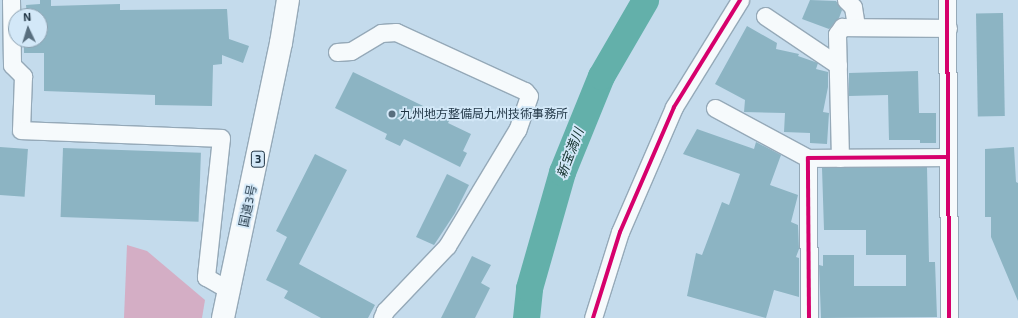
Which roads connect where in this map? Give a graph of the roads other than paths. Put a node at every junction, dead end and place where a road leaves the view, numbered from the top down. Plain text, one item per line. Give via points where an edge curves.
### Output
1 (10, 0) edge
2 (288, 0) edge
3 (740, 0) edge
4 (846, 0) edge
5 (947, 0) edge
6 (765, 16) dead end
7 (856, 26) junction
8 (948, 28) junction
9 (337, 52) dead end
10 (838, 65) junction
11 (715, 108) dead end
12 (948, 157) junction
13 (808, 158) junction
14 (840, 158) junction
15 (230, 291) junction
16 (223, 318) edge
17 (382, 318) edge
18 (593, 318) edge
19 (809, 318) edge
20 (949, 318) edge

1 - 15 street via 12,64 23,76 21,130 221,138 206,277
2 - 15 highway, 国道3号 / 3
3 - 18 street via 674,107 620,232
4 - 7 street via 853,7
5 - 8 street
6 - 10 street
7 - 8 street
7 - 10 street via 842,27 837,34
8 - 12 street
9 - 17 street via 351,51 381,33 396,32 525,91 529,96 517,130 447,246 385,311
10 - 14 street
11 - 13 street
12 - 14 street
12 - 20 street
13 - 14 street
13 - 19 street
15 - 16 highway, 国道3号 / 3

